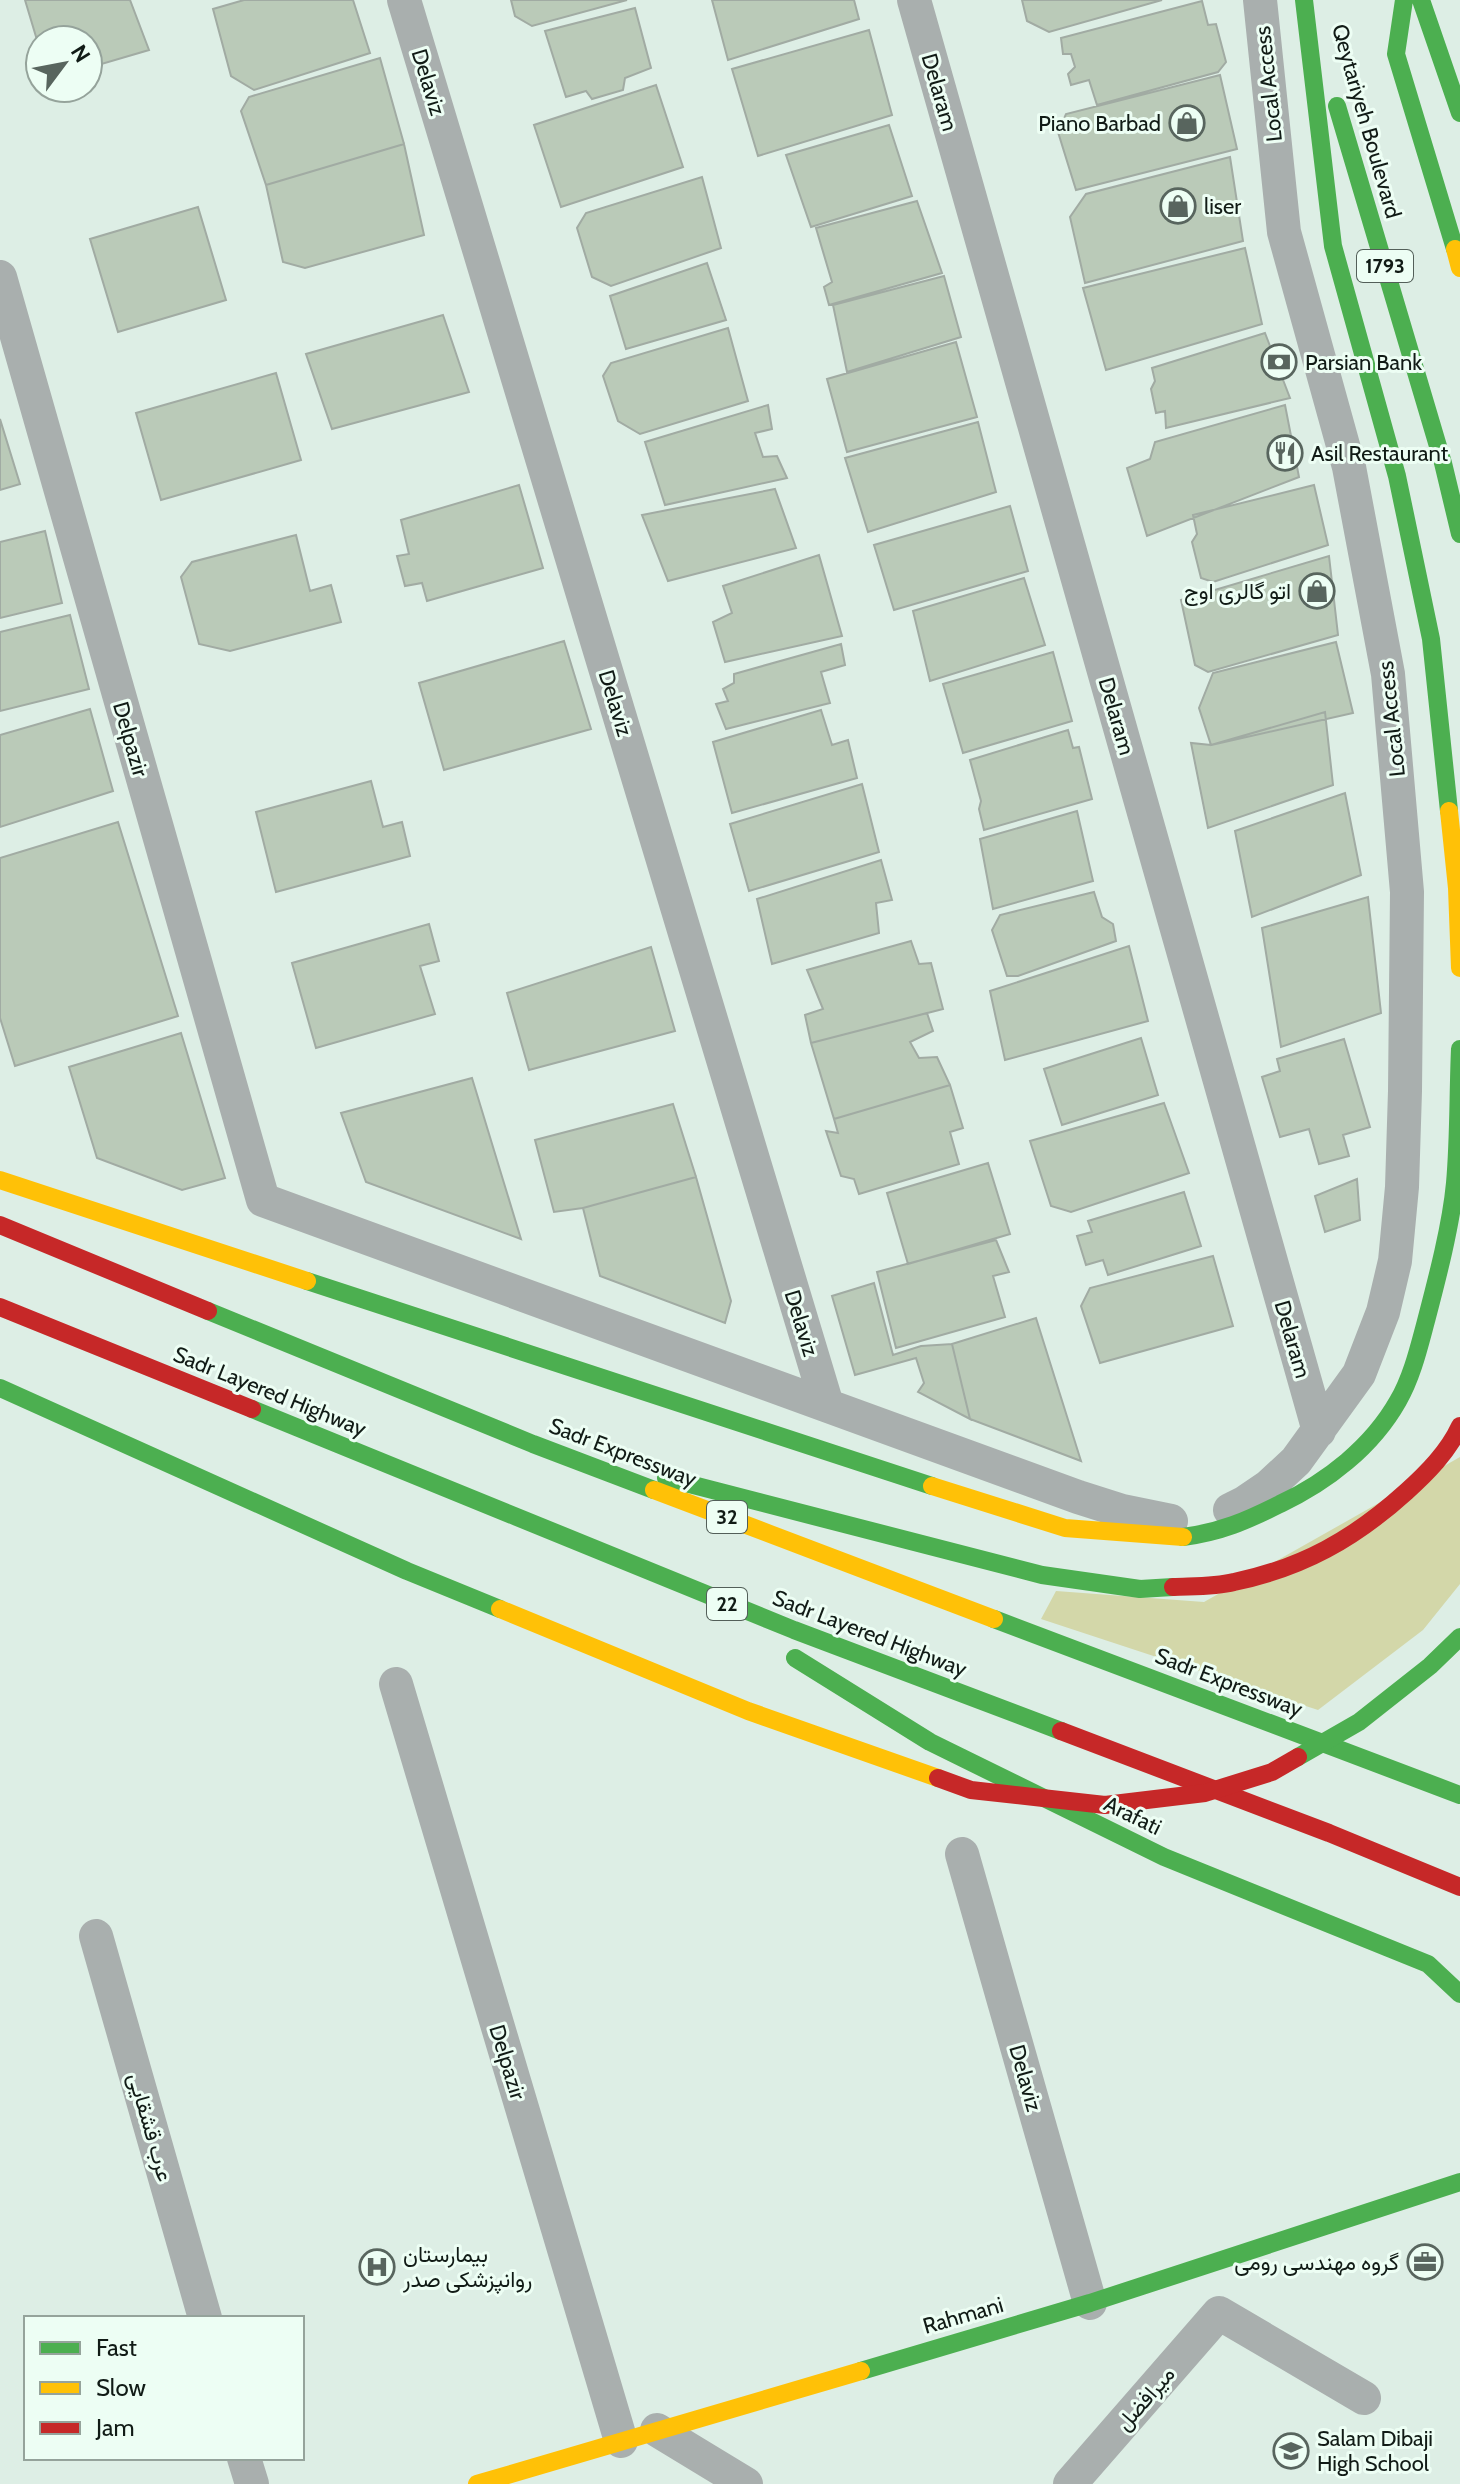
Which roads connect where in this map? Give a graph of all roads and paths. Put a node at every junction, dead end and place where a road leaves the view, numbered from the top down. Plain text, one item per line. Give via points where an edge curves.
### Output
1 (404, 0) edge
2 (914, 0) edge
3 (1260, 0) edge
4 (1305, 0) edge
5 (1404, 0) edge
6 (1421, 0) edge
7 (1460, 113) edge
8 (1460, 268) edge
9 (0, 277) edge
10 (1460, 534) edge
11 (1460, 968) edge
12 (1460, 1049) edge
13 (0, 1180) edge
14 (263, 1200) joint
15 (0, 1225) edge
16 (0, 1241) edge
17 (0, 1307) edge
18 (0, 1388) edge
19 (827, 1405) junction
20 (1460, 1426) edge
21 (1319, 1431) junction
22 (533, 1444) junction
23 (1460, 1637) edge
24 (396, 1684) dead end
25 (870, 1684) dead end
26 (1063, 1751) dead end
27 (1460, 1795) edge
28 (1460, 1801) edge
29 (962, 1854) dead end
30 (1460, 1887) edge
31 (1460, 1900) edge
32 (96, 1936) dead end
33 (1460, 1994) edge
34 (1460, 2182) edge
35 (1090, 2303) junction
36 (204, 2316) edge
37 (1364, 2398) dead end
38 (657, 2430) junction
39 (621, 2441) junction
40 (245, 2460) edge
41 (252, 2484) edge
42 (477, 2484) edge
43 (746, 2484) edge
44 (1070, 2484) edge

1 - 19 street, Delaviz
2 - 21 street, Delaram
3 - 21 street, Local Access via 1284,232 1349,467 1388,674 1407,892 1403,1171 1395,1261 1383,1312 1359,1374
4 - 10 main road, Qeytariyeh Boulevard / 1793
4 - 11 main road via 1333,246 1397,476 1431,639 1457,888
5 - 8 main road via 1396,54
6 - 7 main road
9 - 14 street, Delpazir
12 - 13 main road, bridge via 1455,1185 1429,1310 1398,1401 1345,1464 1310,1490 1214,1533 1175,1538 1065,1528
14 - 19 street, Local Access
15 - 22 main road, Sadr Expressway / 32
16 - 28 main road, Sadr Layered Highway
17 - 30 main road, Sadr Layered Highway / 22 via 794,1630
18 - 23 main road, bridge via 407,1571 748,1711 971,1790 1105,1805 1218,1789 1272,1772 1359,1722
19 - 21 street, Local Access via 1078,1497 1162,1520 1195,1522 1244,1503 1296,1461
20 - 22 main road via 1425,1474 1389,1507 1303,1563 1232,1583 1140,1589 1042,1575
22 - 27 main road, Sadr Expressway / 32
24 - 39 street, Delpazir
25 - 33 main road, Arafati via 788,1655 930,1742 1164,1857 1428,1964
26 - 31 main road via 1289,1830
29 - 35 street, Delaviz
32 - 36 street, عرب قشقایی
34 - 35 main road, Rahmani
35 - 38 main road, Rahmani
37 - 44 street, میرافضل via 1219,2313
38 - 39 main road, Rahmani
38 - 43 street
39 - 42 main road, Rahmani
40 - 41 street

